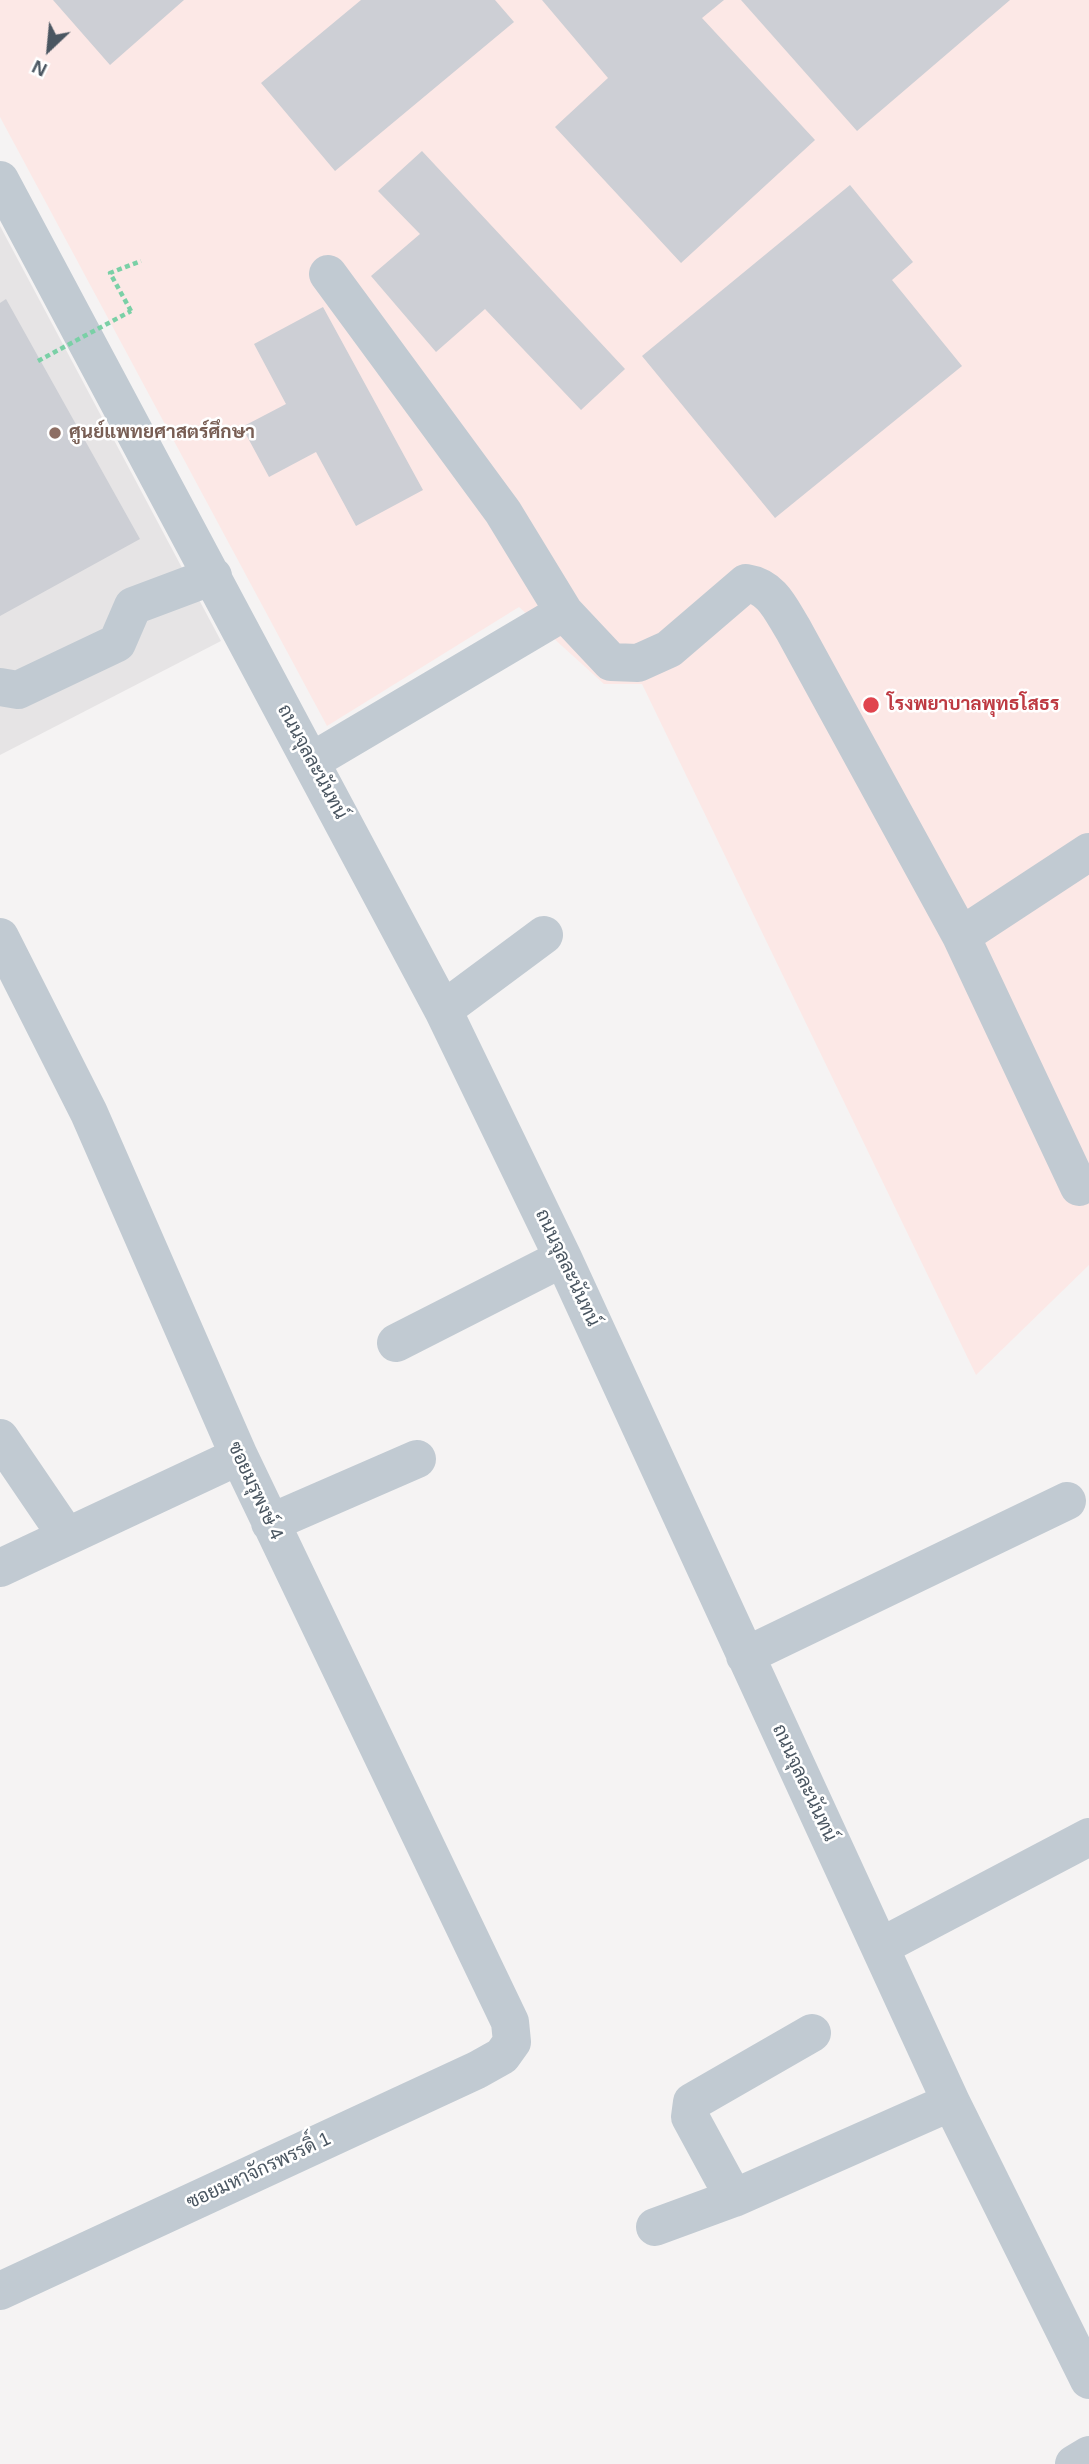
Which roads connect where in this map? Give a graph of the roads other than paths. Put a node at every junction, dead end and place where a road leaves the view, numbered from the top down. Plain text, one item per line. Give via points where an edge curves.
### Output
1 (0, 180) edge
2 (328, 274) dead end
3 (213, 576) junction
4 (564, 612) junction
5 (0, 687) edge
6 (312, 761) junction
7 (1089, 852) edge
8 (544, 935) dead end
9 (961, 936) junction
10 (0, 937) edge
11 (443, 1010) junction
12 (1079, 1187) dead end
13 (563, 1258) junction
14 (396, 1343) dead end
15 (0, 1438) edge
16 (239, 1456) junction
17 (417, 1458) dead end
18 (1067, 1501) dead end
19 (270, 1522) junction
20 (66, 1535) junction
21 (0, 1567) edge
22 (745, 1656) junction
23 (1089, 1837) edge
24 (880, 1947) junction
25 (812, 2033) dead end
26 (512, 2042) joint
27 (951, 2102) junction
28 (734, 2198) junction
29 (655, 2227) dead end
30 (0, 2291) edge
31 (1089, 2379) edge
32 (1089, 2455) edge
33 (1074, 2464) edge

1 - 3 street, ถนนจุลละนันทน์
2 - 4 street via 503,512
3 - 5 street via 133,606 117,643 18,690
3 - 6 street, ถนนจุลละนันทน์
4 - 6 street
4 - 9 street via 611,662 638,663 669,649 746,583 761,585 771,594
6 - 11 street, ถนนจุลละนันทน์
7 - 9 street
8 - 11 street
9 - 12 street
10 - 16 street, ซอยมรุพงษ์ 4 via 89,1113
11 - 13 street, ถนนจุลละนันทน์
13 - 14 street
13 - 22 street, ถนนจุลละนันทน์
15 - 20 street
16 - 19 street, ซอยมรุพงษ์ 4
16 - 20 street
17 - 19 street
18 - 22 street
19 - 26 street, ซอยมรุพงษ์ 4 via 510,2022
20 - 21 street
22 - 24 street, ถนนจุลละนันทน์
23 - 24 street
24 - 27 street, ถนนจุลละนันทน์
25 - 28 street via 692,2102 691,2117
26 - 30 street, ซอยมหาจักรพรรดิ์ 1 via 502,2056 477,2070
27 - 28 street
27 - 31 street, ถนนจุลละนันทน์
28 - 29 street
32 - 33 street

